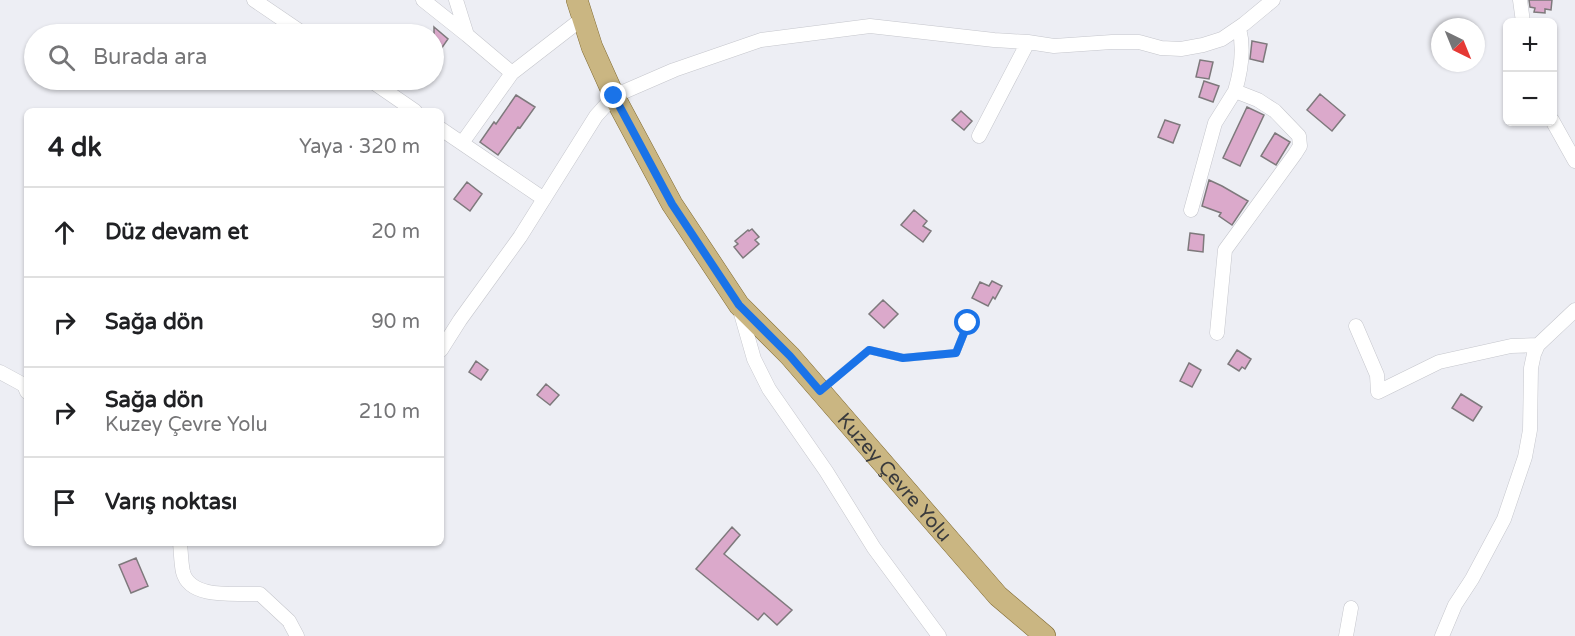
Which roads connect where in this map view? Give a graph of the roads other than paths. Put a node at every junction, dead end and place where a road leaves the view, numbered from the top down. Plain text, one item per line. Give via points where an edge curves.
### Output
1 (254, 0) edge
2 (423, 0) edge
3 (456, 0) edge
4 (1273, 0) edge
5 (1520, 0) edge
6 (580, 9) edge
7 (1522, 18) edge
8 (289, 24) edge
9 (1239, 28) junction
10 (467, 35) junction
11 (1028, 42) junction
12 (512, 73) junction
13 (385, 90) edge
14 (1235, 91) junction
15 (614, 96) junction
16 (411, 108) edge
17 (1555, 126) edge
18 (444, 131) edge
19 (979, 136) dead end
20 (462, 143) junction
21 (1575, 161) edge
22 (544, 199) junction
23 (1191, 210) dead end
24 (739, 305) junction
25 (1575, 310) edge
26 (968, 323) dead end
27 (1356, 326) dead end
28 (1217, 333) dead end
29 (444, 345) edge
30 (1538, 345) junction
31 (0, 372) edge
32 (24, 384) edge
33 (820, 391) junction
34 (180, 546) edge
35 (1351, 608) dead end
36 (297, 636) edge
37 (939, 636) edge
38 (1045, 636) edge
39 (1346, 636) edge
40 (1442, 636) edge

1 - 8 street
2 - 10 street
3 - 10 street
4 - 9 street
5 - 7 street
6 - 12 street
6 - 15 main road, Kuzey Çevre Yolu
9 - 11 street via 1222,39 1181,49 1139,42 1054,46
9 - 14 street via 1241,53
10 - 12 street
11 - 15 street via 870,27 761,40
11 - 19 street
12 - 20 street
13 - 16 street
14 - 23 street via 1215,123
14 - 28 street via 1275,111 1299,136 1299,146 1225,250
15 - 22 street via 596,116
15 - 24 main road, Kuzey Çevre Yolu via 672,204
17 - 21 street
18 - 20 street
20 - 22 street
22 - 29 street
24 - 33 main road, Kuzey Çevre Yolu
24 - 37 street via 754,359 769,389 874,548
25 - 30 street
26 - 33 lane via 956,353 903,358 869,350
27 - 30 street via 1377,375 1378,392 1439,362 1511,346
30 - 40 street via 1531,368 1530,430 1525,457 1504,519 1455,605
31 - 32 street
33 - 38 main road, Kuzey Çevre Yolu via 998,596
34 - 36 street via 183,574 192,587 209,593 260,594 289,621
35 - 39 street

